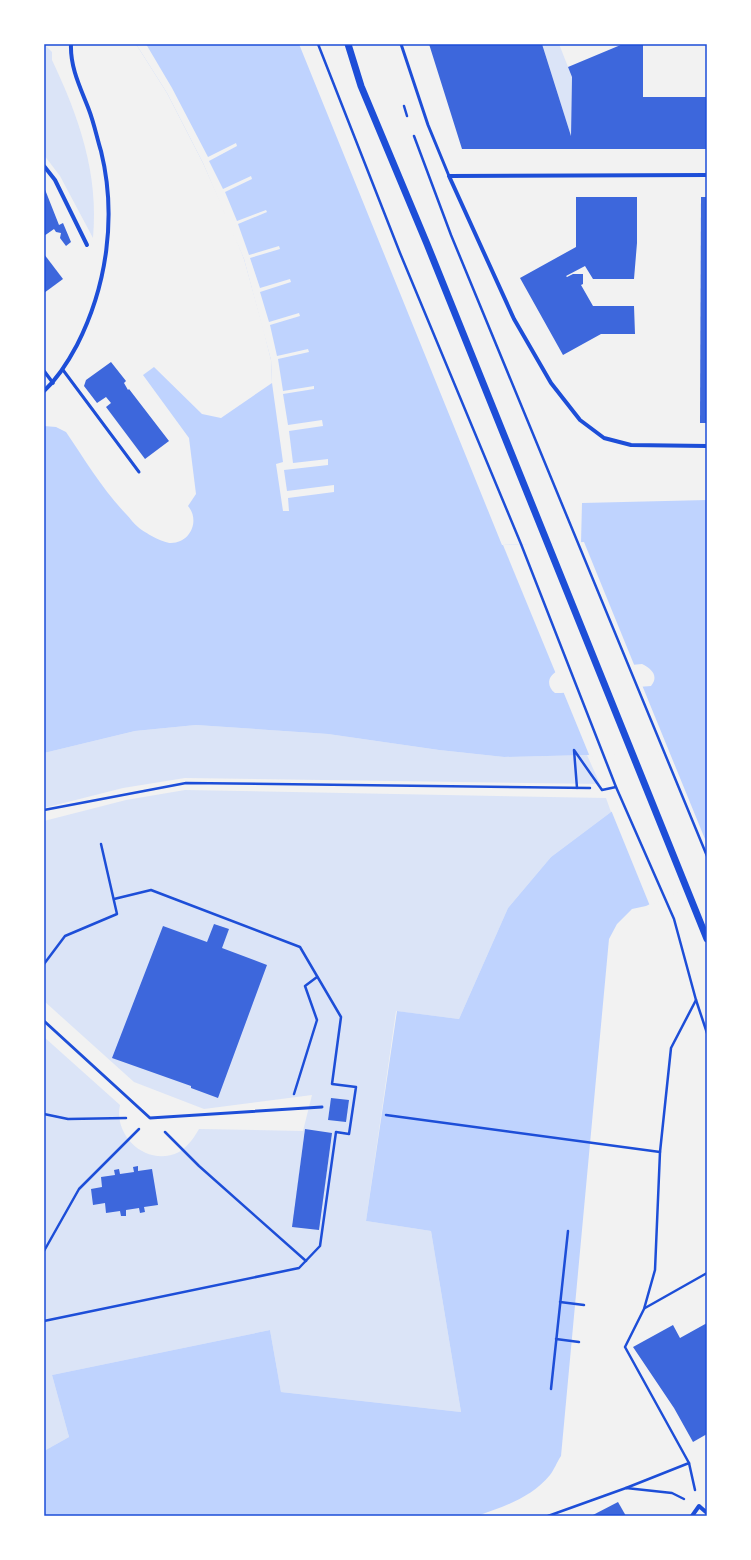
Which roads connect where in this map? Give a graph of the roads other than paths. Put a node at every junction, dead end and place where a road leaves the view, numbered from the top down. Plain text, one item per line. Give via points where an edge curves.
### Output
1 (71, 44) edge
2 (348, 44) edge
3 (401, 44) edge
4 (44, 166) edge
5 (707, 175) edge
6 (449, 176) junction
7 (87, 245) dead end
8 (63, 370) junction
9 (44, 371) edge
10 (54, 382) junction
11 (44, 392) edge
12 (707, 446) edge
13 (139, 472) dead end
14 (707, 939) edge
15 (44, 1022) edge
16 (322, 1107) dead end
17 (707, 1513) edge
18 (692, 1516) edge

1 - 8 street via 72,67 90,113 108,184 108,221 106,257 95,302 85,329
2 - 14 street via 361,86
3 - 6 lane via 428,126
4 - 7 street via 54,180
5 - 6 street
6 - 12 street via 514,319 551,383 580,420 604,438 631,446
8 - 10 street
8 - 13 lane
9 - 10 street
10 - 11 street
15 - 16 lane via 150,1118
17 - 18 street via 699,1506

